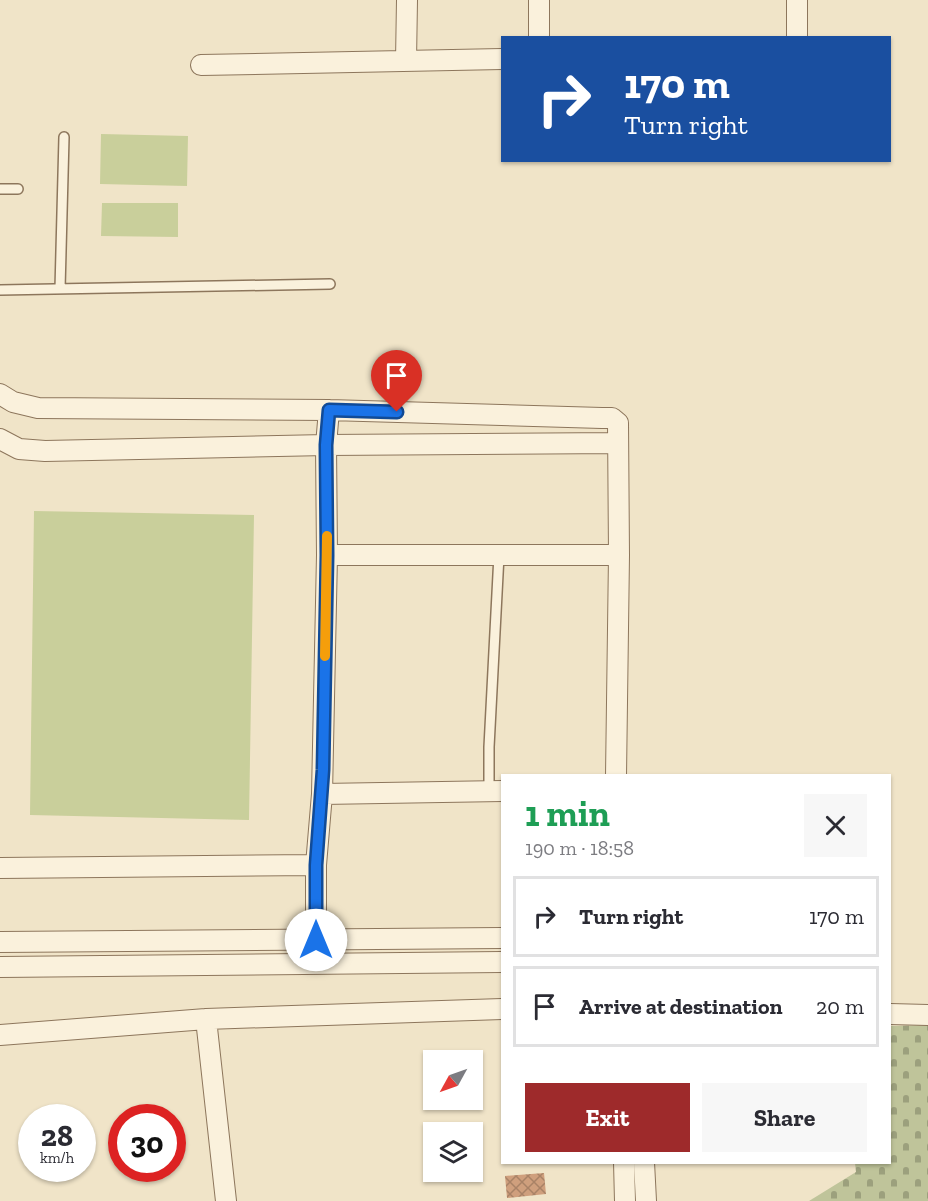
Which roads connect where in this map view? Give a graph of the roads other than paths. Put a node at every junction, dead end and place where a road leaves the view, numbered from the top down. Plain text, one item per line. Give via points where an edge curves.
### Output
1 (407, 0) edge
2 (538, 0) edge
3 (797, 0) edge
4 (539, 36) edge
5 (797, 36) edge
6 (501, 59) edge
7 (406, 61) junction
8 (201, 64) dead end
9 (64, 137) dead end
10 (0, 189) edge
11 (18, 189) dead end
12 (330, 284) dead end
13 (60, 289) junction
14 (0, 290) edge
15 (0, 394) edge
16 (329, 410) junction
17 (0, 440) edge
18 (618, 442) junction
19 (326, 445) junction
20 (327, 555) junction
21 (499, 555) junction
22 (619, 555) junction
23 (616, 774) edge
24 (496, 791) edge
25 (322, 794) junction
26 (316, 865) junction
27 (0, 868) edge
28 (501, 938) edge
29 (316, 940) junction
30 (0, 942) edge
31 (501, 962) edge
32 (0, 967) edge
33 (501, 1010) edge
34 (891, 1014) edge
35 (928, 1014) edge
36 (206, 1019) junction
37 (0, 1035) edge
38 (624, 1164) edge
39 (644, 1164) edge
40 (226, 1201) edge
41 (625, 1201) edge
42 (646, 1201) edge

1 - 7 street
2 - 4 street
3 - 5 street
6 - 7 street
7 - 8 street
9 - 13 lane
10 - 11 lane
12 - 13 lane
13 - 14 lane
15 - 16 street via 13,402 38,408
16 - 18 street via 612,418 618,423
16 - 19 street
17 - 19 street via 19,449 45,451
18 - 19 street
18 - 22 street
19 - 20 street
20 - 21 street
20 - 25 street
21 - 22 street
21 - 24 lane via 490,735
22 - 23 street
24 - 25 street
25 - 26 street
26 - 27 street
26 - 29 street
28 - 29 street
29 - 30 street
31 - 32 street
33 - 36 street
34 - 35 street
36 - 37 street
36 - 40 street
38 - 41 street
39 - 42 street

